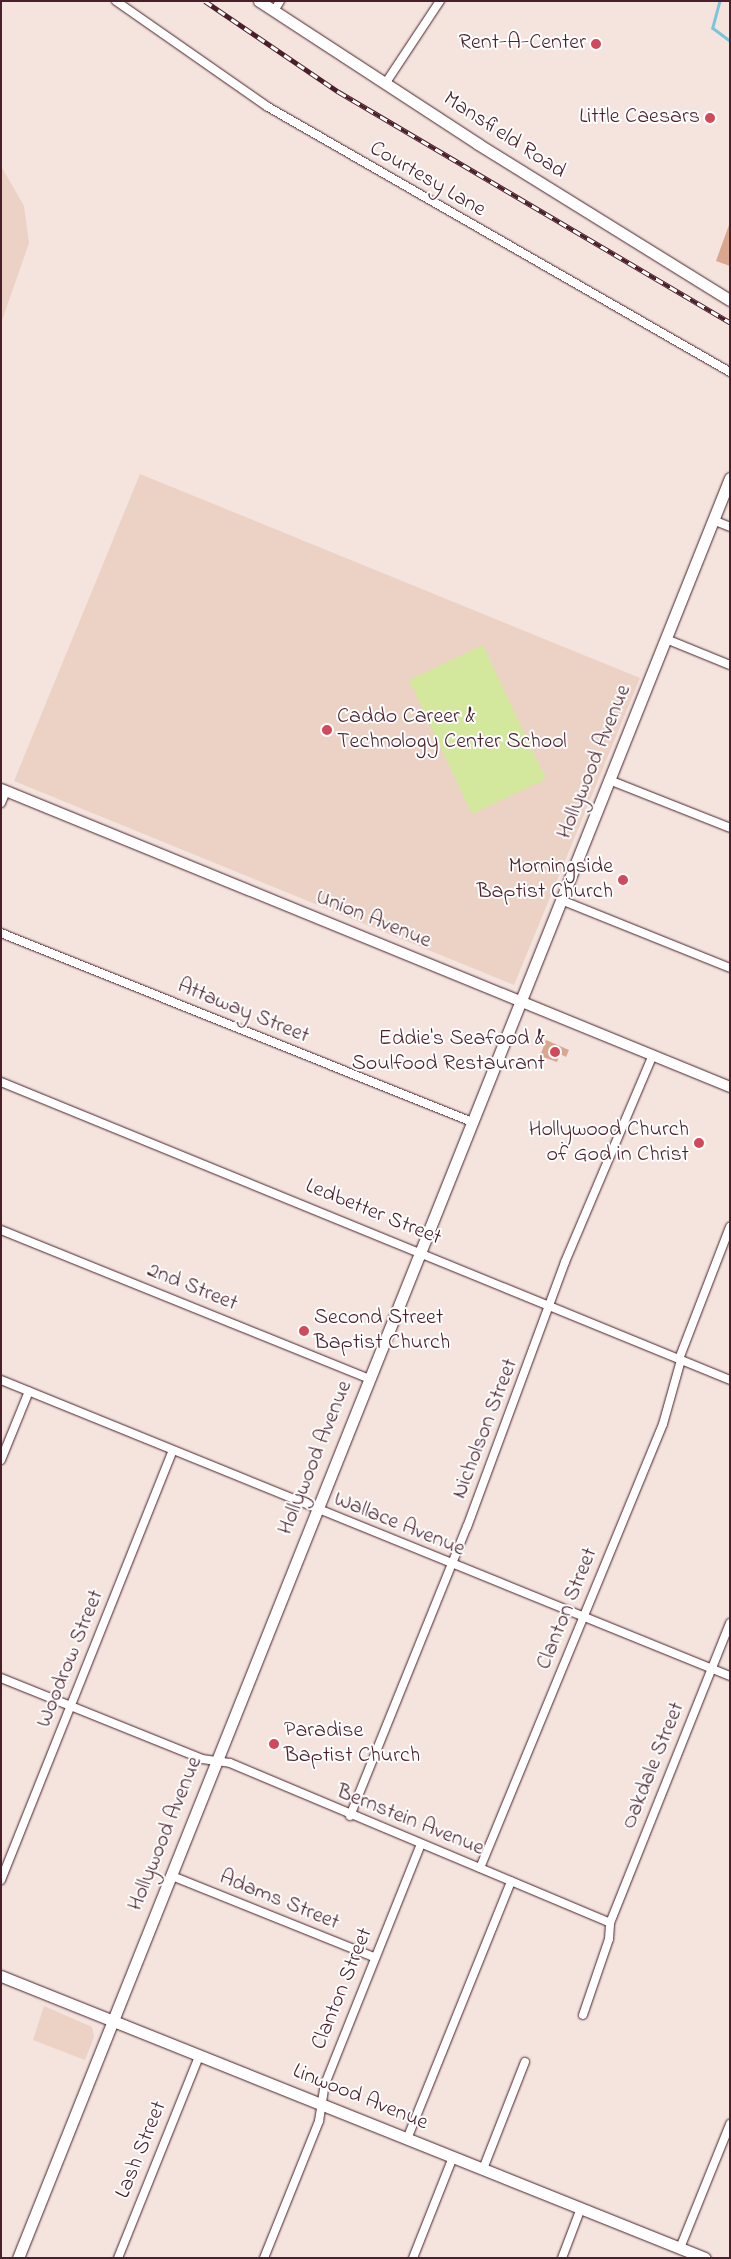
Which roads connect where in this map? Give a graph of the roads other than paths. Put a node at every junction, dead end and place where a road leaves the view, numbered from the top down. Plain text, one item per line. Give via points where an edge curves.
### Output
1 (116, 1) edge
2 (259, 1) edge
3 (440, 1) edge
4 (277, 6) edge
5 (385, 84) junction
6 (730, 300) edge
7 (730, 372) edge
8 (730, 478) edge
9 (713, 520) junction
10 (730, 527) edge
11 (666, 639) junction
12 (730, 665) edge
13 (609, 780) junction
14 (4, 789) edge
15 (1, 803) edge
16 (730, 828) edge
17 (561, 900) junction
18 (1, 933) edge
19 (730, 968) edge
20 (521, 1000) junction
21 (653, 1055) junction
22 (1, 1082) edge
23 (730, 1088) edge
24 (472, 1122) junction
25 (730, 1227) edge
26 (1, 1230) edge
27 (421, 1250) junction
28 (551, 1308) junction
29 (680, 1360) junction
30 (370, 1379) junction
31 (1, 1380) edge
32 (730, 1380) edge
33 (29, 1391) junction
34 (173, 1451) junction
35 (1, 1460) edge
36 (317, 1510) junction
37 (450, 1565) junction
38 (582, 1617) junction
39 (730, 1623) edge
40 (711, 1669) junction
41 (730, 1676) edge
42 (1, 1678) edge
43 (71, 1706) junction
44 (217, 1760) junction
45 (350, 1816) junction
46 (420, 1846) junction
47 (480, 1868) junction
48 (172, 1876) junction
49 (1, 1880) edge
50 (511, 1880) junction
51 (610, 1923) junction
52 (374, 1957) junction
53 (1, 1976) edge
54 (583, 2015) dead end
55 (112, 2022) junction
56 (199, 2056) junction
57 (525, 2062) dead end
58 (321, 2104) junction
59 (730, 2124) edge
60 (407, 2139) junction
61 (453, 2157) junction
62 (483, 2169) junction
63 (581, 2208) junction
64 (680, 2248) junction
65 (18, 2258) edge
66 (118, 2258) edge
67 (264, 2258) edge
68 (413, 2258) edge
69 (562, 2258) edge
70 (705, 2258) edge

1 - 7 street, Courtesy Lane via 268,108
2 - 4 main road, Mansfield Road
3 - 5 street
4 - 5 main road, Mansfield Road
5 - 6 main road, Mansfield Road
8 - 9 main road, Hollywood Avenue
9 - 10 street
9 - 11 main road, Hollywood Avenue
11 - 12 street
11 - 13 main road, Hollywood Avenue
13 - 16 street
13 - 17 main road, Hollywood Avenue
14 - 15 street
14 - 20 street, Union Avenue
17 - 19 street
17 - 20 main road, Hollywood Avenue
18 - 24 street, Attaway Street
20 - 21 street, Union Avenue
20 - 24 main road, Hollywood Avenue
21 - 23 street, Union Avenue
21 - 28 street, Nicholson Street via 566,1262
22 - 27 street, Ledbetter Street
24 - 27 main road, Hollywood Avenue
25 - 29 street, Clanton Street
26 - 30 street, 2nd Street
27 - 28 street, Ledbetter Street
27 - 30 main road, Hollywood Avenue
28 - 29 street, Ledbetter Street
28 - 37 street, Nicholson Street
29 - 32 street, Ledbetter Street
29 - 38 street, Clanton Street via 668,1411
30 - 36 main road, Hollywood Avenue
31 - 33 street, Wallace Avenue
33 - 34 street, Wallace Avenue
33 - 35 street
34 - 36 street, Wallace Avenue
34 - 43 street, Woodrow Street
36 - 37 street, Wallace Avenue
36 - 44 main road, Hollywood Avenue
37 - 38 street, Wallace Avenue
37 - 45 street, Nicholson Street
38 - 40 street, Wallace Avenue
38 - 47 street, Clanton Street
39 - 40 street, Oakdale Street
40 - 41 street, Wallace Avenue
40 - 51 street, Oakdale Street
42 - 43 street, Bernstein Avenue
43 - 44 street, Bernstein Avenue via 202,1759
43 - 49 street, Woodrow Street
44 - 45 street, Bernstein Avenue
44 - 48 main road, Hollywood Avenue
45 - 46 street, Bernstein Avenue
46 - 47 street, Bernstein Avenue
46 - 52 street, Clanton Street
47 - 50 street, Bernstein Avenue
48 - 52 street, Adams Street
48 - 55 main road, Hollywood Avenue
50 - 51 street, Bernstein Avenue
50 - 60 street
51 - 54 street, Oakdale Street via 609,1939
52 - 58 street, Clanton Street via 325,2084
53 - 55 main road, Linwood Avenue
55 - 56 main road, Linwood Avenue
55 - 65 main road, Hollywood Avenue
56 - 58 main road, Linwood Avenue
56 - 66 street, Lash Street
57 - 62 street
58 - 60 main road, Linwood Avenue
58 - 67 street, Clanton Street via 319,2122
59 - 64 street
60 - 61 main road, Linwood Avenue
61 - 62 main road, Linwood Avenue
61 - 68 street
62 - 63 main road, Linwood Avenue
63 - 64 main road, Linwood Avenue
63 - 69 street
64 - 70 main road, Linwood Avenue

